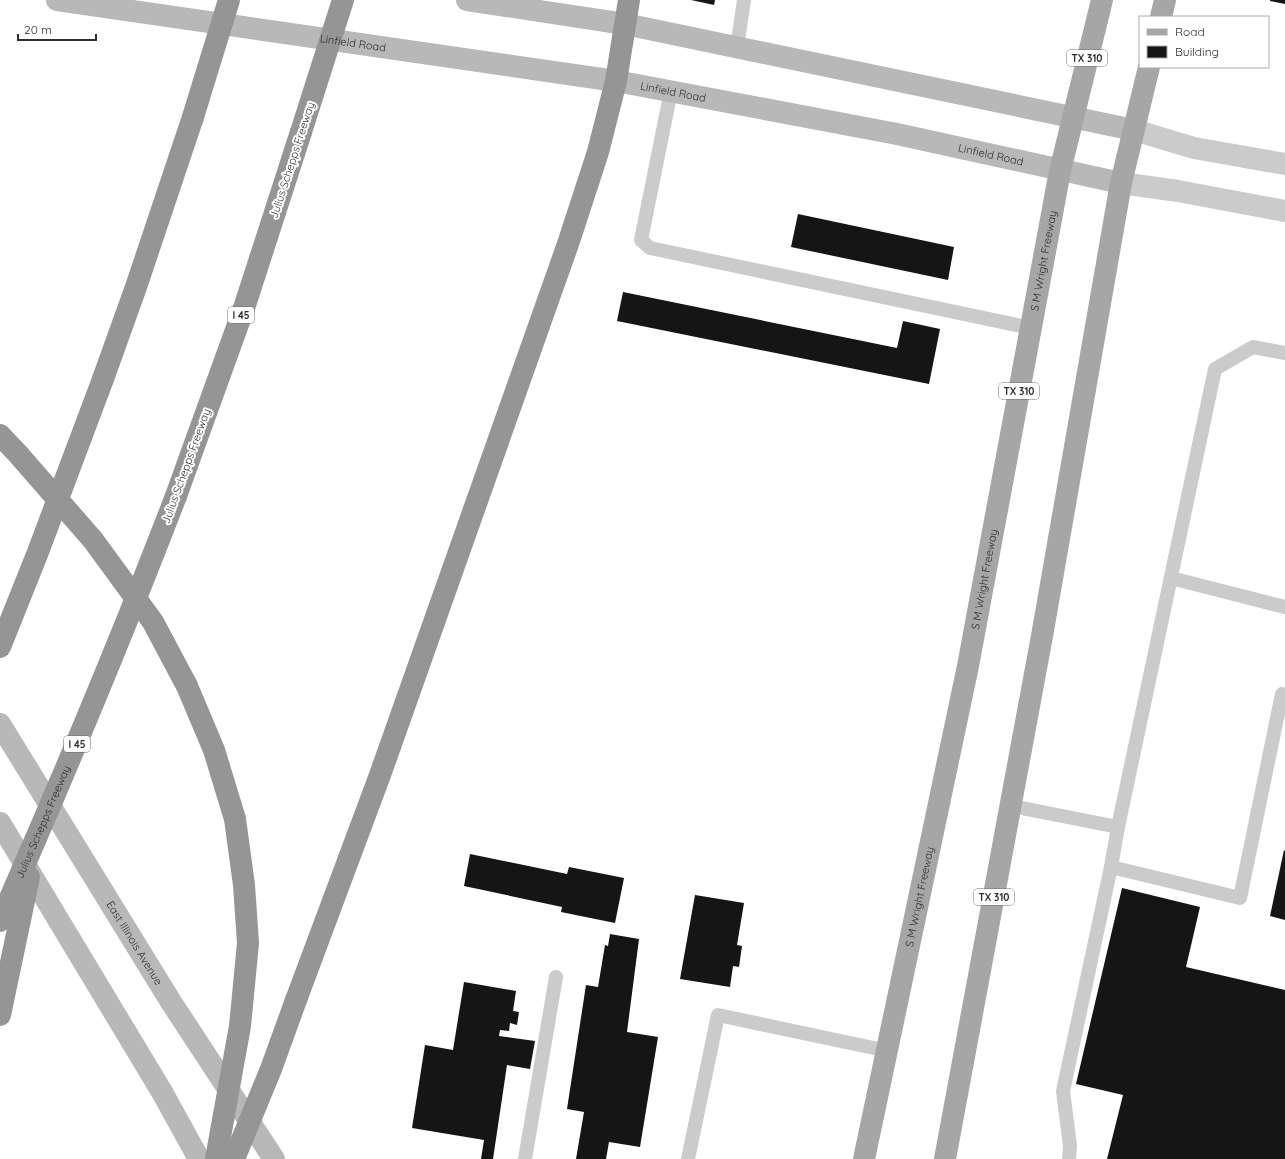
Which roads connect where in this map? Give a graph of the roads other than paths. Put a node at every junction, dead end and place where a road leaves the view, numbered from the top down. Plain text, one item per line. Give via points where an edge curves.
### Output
1 (57, 0) edge
2 (229, 0) edge
3 (343, 0) edge
4 (467, 0) edge
5 (629, 0) edge
6 (744, 0) edge
7 (1102, 0) edge
8 (1165, 0) edge
9 (1161, 16) edge
10 (625, 24) junction
11 (737, 48) junction
12 (1149, 68) edge
13 (616, 81) junction
14 (671, 91) junction
15 (1073, 117) junction
16 (1134, 130) junction
17 (1285, 164) edge
18 (1060, 171) junction
19 (1121, 183) junction
20 (1285, 211) edge
21 (1031, 328) junction
22 (1285, 353) edge
23 (0, 435) edge
24 (1171, 578) junction
25 (1285, 607) edge
26 (0, 647) edge
27 (1282, 694) dead end
28 (0, 724) edge
29 (1011, 806) junction
30 (0, 823) edge
31 (1118, 827) junction
32 (38, 833) junction
33 (1111, 867) junction
34 (0, 921) edge
35 (556, 977) dead end
36 (0, 1015) edge
37 (888, 1051) junction
38 (200, 1159) edge
39 (216, 1159) edge
40 (234, 1159) edge
41 (274, 1159) edge
42 (525, 1159) edge
43 (688, 1159) edge
44 (864, 1159) edge
45 (945, 1159) edge
46 (1068, 1159) edge

1 - 13 main road, Linfield Road
2 - 26 highway, bridge via 136,287 41,545
3 - 32 highway, Julius Schepps Freeway / I 45, bridge via 245,305 176,496 114,654
4 - 10 main road
5 - 10 highway
6 - 11 lane
7 - 15 main road, S M Wright Freeway / TX 310
8 - 9 main road
10 - 11 main road
10 - 13 highway
11 - 15 main road
12 - 16 main road, TX 310
13 - 14 main road, Linfield Road
13 - 40 highway, bridge via 598,152 569,241 380,775 271,1069
14 - 18 main road, Linfield Road via 897,134
14 - 21 lane via 641,240 650,248
15 - 16 main road
15 - 18 main road, S M Wright Freeway / TX 310
16 - 17 street via 1194,148
16 - 19 main road, TX 310
18 - 19 main road, Linfield Road
18 - 21 main road, S M Wright Freeway / TX 310
19 - 20 street, Linfield Road
19 - 29 main road, TX 310
21 - 37 main road, S M Wright Freeway / TX 310 via 968,666
22 - 24 lane via 1253,346 1215,369
23 - 39 highway, bridge via 93,540 153,622 188,686 214,750 235,819 244,885 248,943 240,1026
24 - 25 lane
24 - 31 lane
27 - 33 lane via 1240,898
28 - 41 main road, East Illinois Avenue via 171,1002
29 - 31 lane
29 - 45 main road, TX 310
30 - 38 main road
31 - 33 lane
32 - 34 highway, Julius Schepps Freeway / I 45, bridge
32 - 36 highway, bridge
33 - 46 lane via 1063,1091 1070,1146
35 - 42 lane
37 - 43 lane via 718,1015
37 - 44 main road, S M Wright Freeway / TX 310

